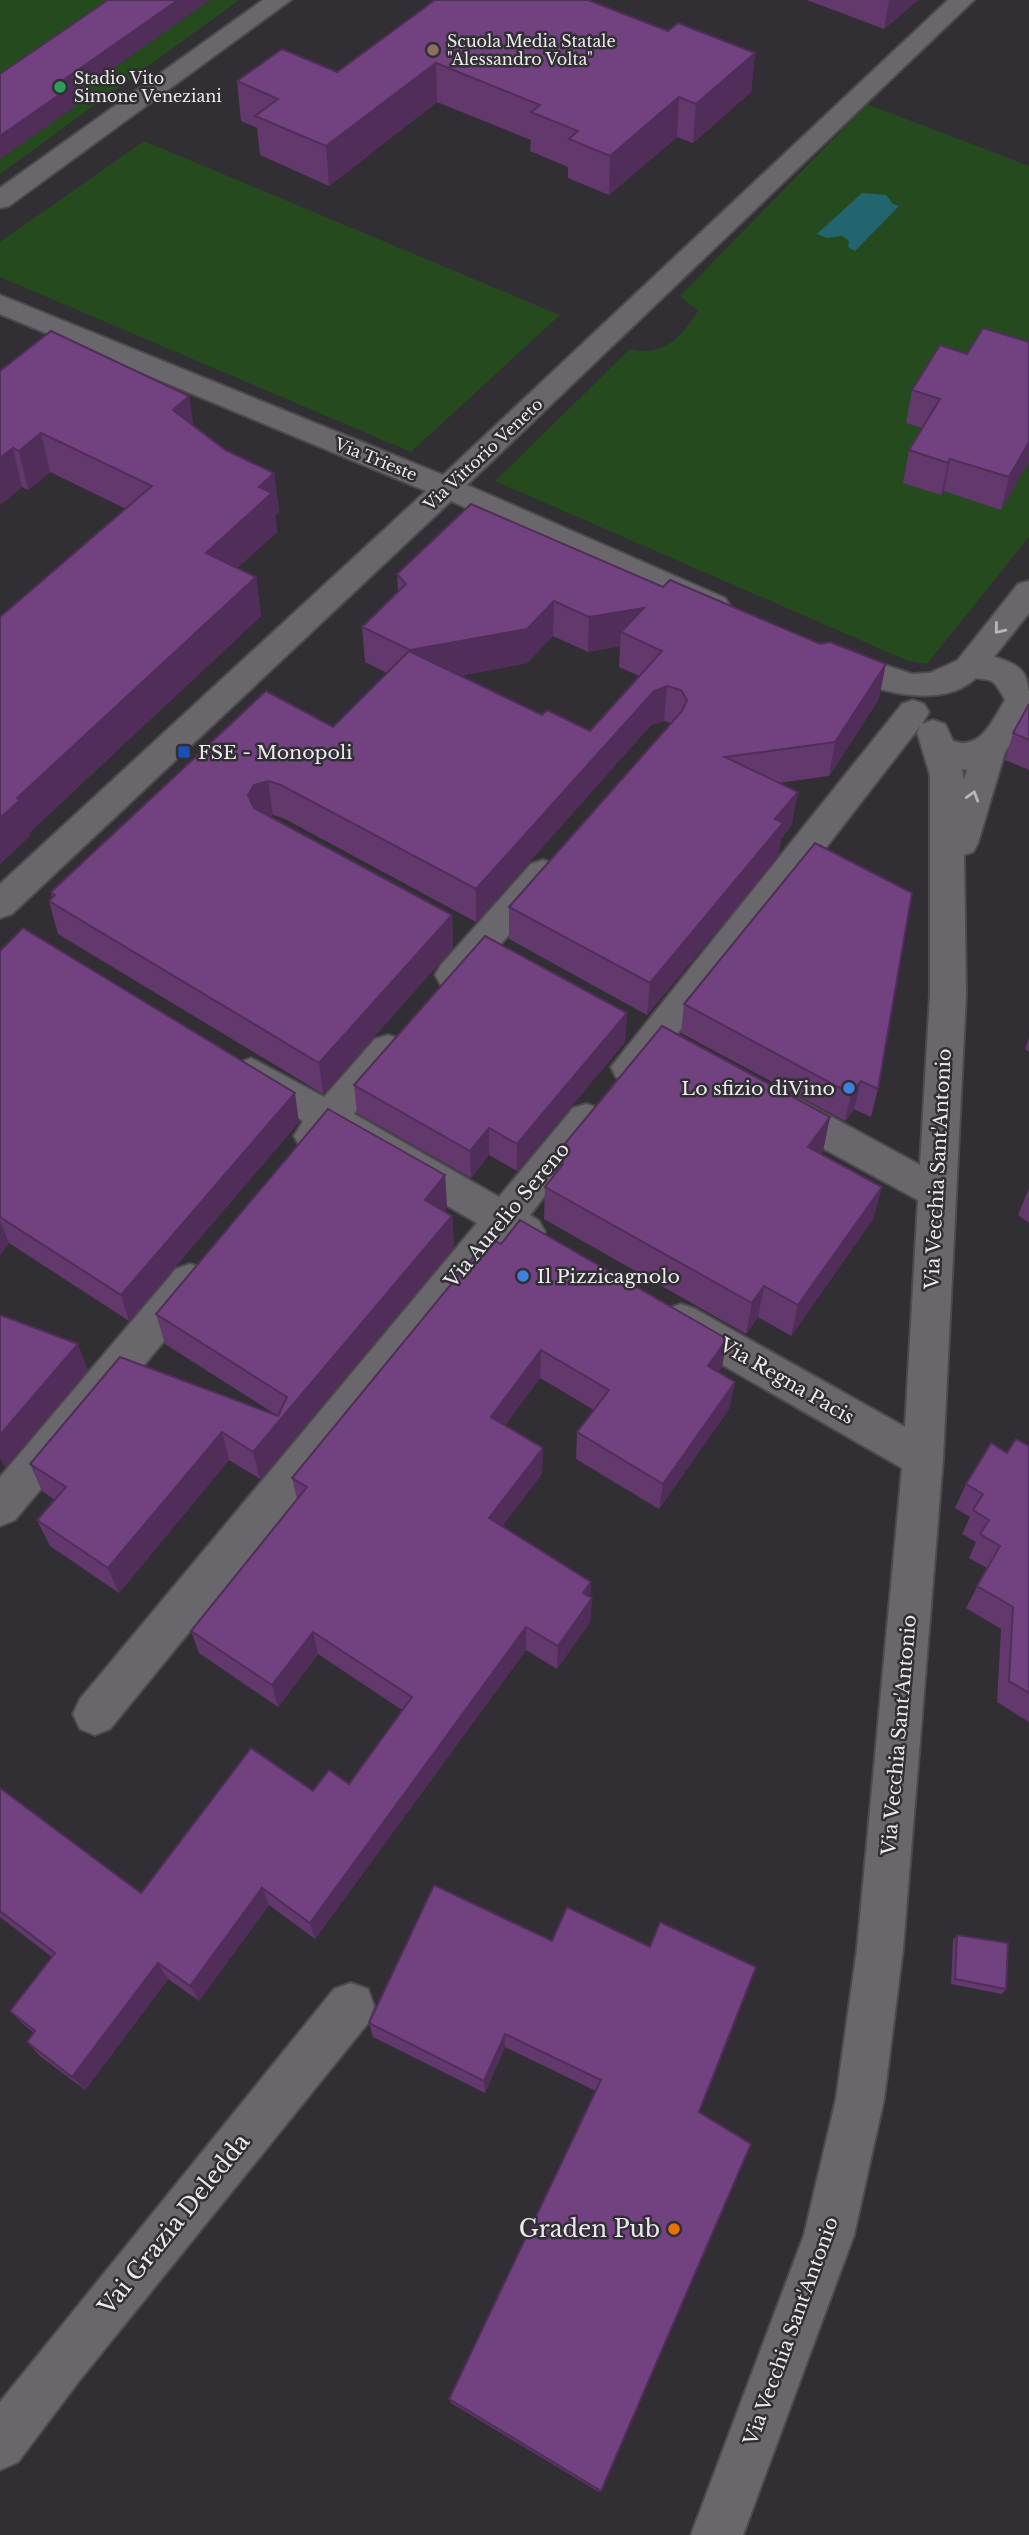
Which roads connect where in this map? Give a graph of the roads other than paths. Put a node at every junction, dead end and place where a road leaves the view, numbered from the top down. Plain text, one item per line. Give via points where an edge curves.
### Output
1 (279, 0) edge
2 (962, 0) edge
3 (0, 200) edge
4 (0, 304) edge
5 (447, 488) junction
6 (1029, 592) edge
7 (737, 617) edge
8 (813, 650) edge
9 (969, 666) junction
10 (863, 672) junction
11 (1026, 698) edge
12 (928, 730) junction
13 (989, 750) junction
14 (564, 850) edge
15 (0, 905) edge
16 (948, 910) junction
17 (468, 937) junction
18 (515, 962) edge
19 (436, 995) edge
20 (619, 1019) edge
21 (409, 1026) edge
22 (665, 1044) junction
23 (221, 1055) edge
24 (748, 1089) edge
25 (328, 1117) junction
26 (293, 1159) edge
27 (937, 1192) junction
28 (504, 1219) junction
29 (552, 1246) edge
30 (213, 1254) edge
31 (647, 1301) edge
32 (923, 1459) junction
33 (0, 1507) edge
34 (95, 1714) dead end
35 (351, 2006) dead end
36 (0, 2444) edge
37 (717, 2535) edge

1 - 3 street
2 - 5 street, Via Vittorio Veneto
4 - 5 street, Via Trieste
5 - 7 street, Via Trieste
5 - 15 street, Via Vittorio Veneto
6 -> 9 street
8 - 10 street
9 - 10 street via 934,685 909,685
9 - 11 street via 996,667 1015,681
9 - 12 street via 940,696
10 - 12 street
11 - 13 street
12 - 13 street via 964,758
12 - 16 street, Via Vecchia Sant'Antonio via 947,775
12 - 22 street, Via Aurelio Sereno via 764,903
16 -> 13 street, Via Vecchia Sant'Antonio via 964,827
14 - 17 street
16 - 27 street, Via Vecchia Sant'Antonio
17 - 18 street
17 - 19 street
20 - 22 street
21 - 25 street
22 - 28 street, Via Aurelio Sereno
23 - 25 street
24 - 27 street
25 - 26 street
25 - 28 street
27 - 32 street, Via Vecchia Sant'Antonio
28 - 29 street
28 - 34 street, Via Aurelio Sereno
30 - 33 street
31 - 32 street, Via Regna Pacis
32 - 37 street, Via Vecchia Sant'Antonio via 880,1949 860,2098 829,2235
35 - 36 street, Vai Grazia Deledda

